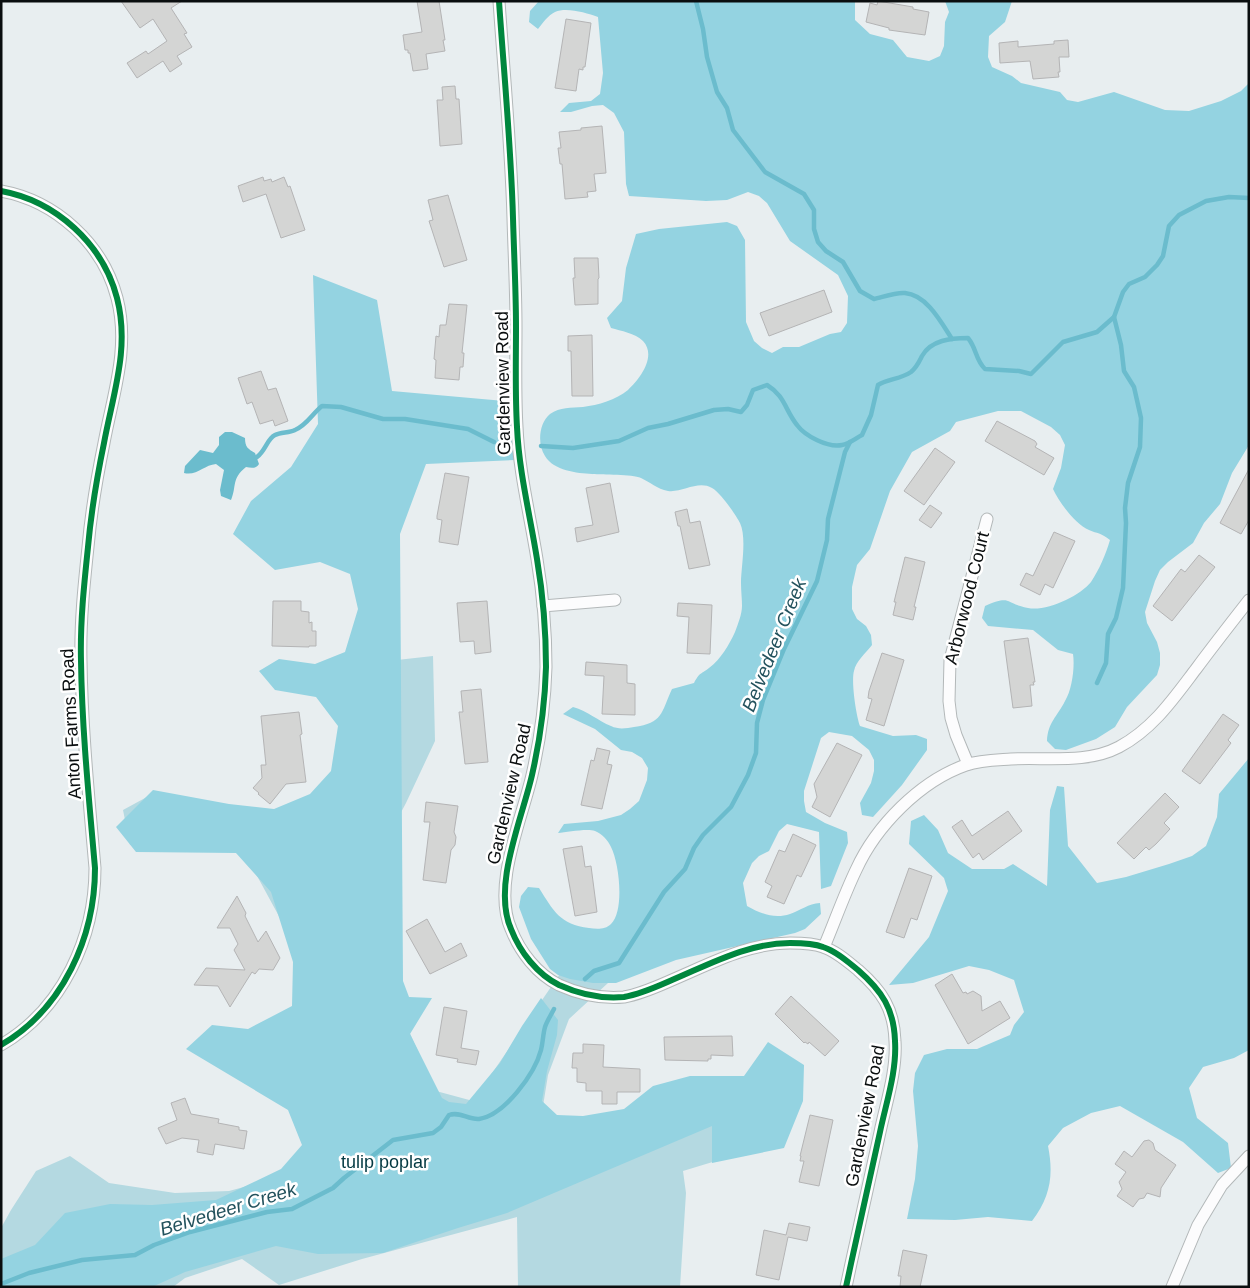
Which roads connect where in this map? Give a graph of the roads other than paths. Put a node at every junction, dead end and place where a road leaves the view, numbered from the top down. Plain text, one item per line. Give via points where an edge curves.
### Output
1 (499, 1) edge
2 (1, 191) edge
3 (987, 519) dead end
4 (615, 600) dead end
5 (1249, 600) edge
6 (544, 606) junction
7 (968, 764) junction
8 (824, 947) junction
9 (1, 1045) edge
10 (1249, 1156) edge
11 (846, 1287) edge
12 (1172, 1287) edge

1 - 6 street, Gardenview Road via 512,171 516,425
2 - 9 street, Anton Farms Road via 50,208 86,240 110,277 117,297 122,332 121,368 104,442 88,544 82,610 83,706 96,868 95,892 84,939 70,974 28,1026
3 - 7 street, Arborwood Court via 950,660 951,718
4 - 6 street
5 - 7 street via 1164,710 1139,734 1118,748 1061,759 1014,759
6 - 8 street, Gardenview Road via 546,670 538,743 505,884 509,926 528,958 541,973 560,985 589,995 609,997 641,993 759,946 784,943
7 - 8 street via 930,785 898,809 878,834 856,868
8 - 11 street, Gardenview Road via 844,959 875,986 892,1014 896,1047 888,1098
10 - 12 street via 1222,1185 1198,1226

